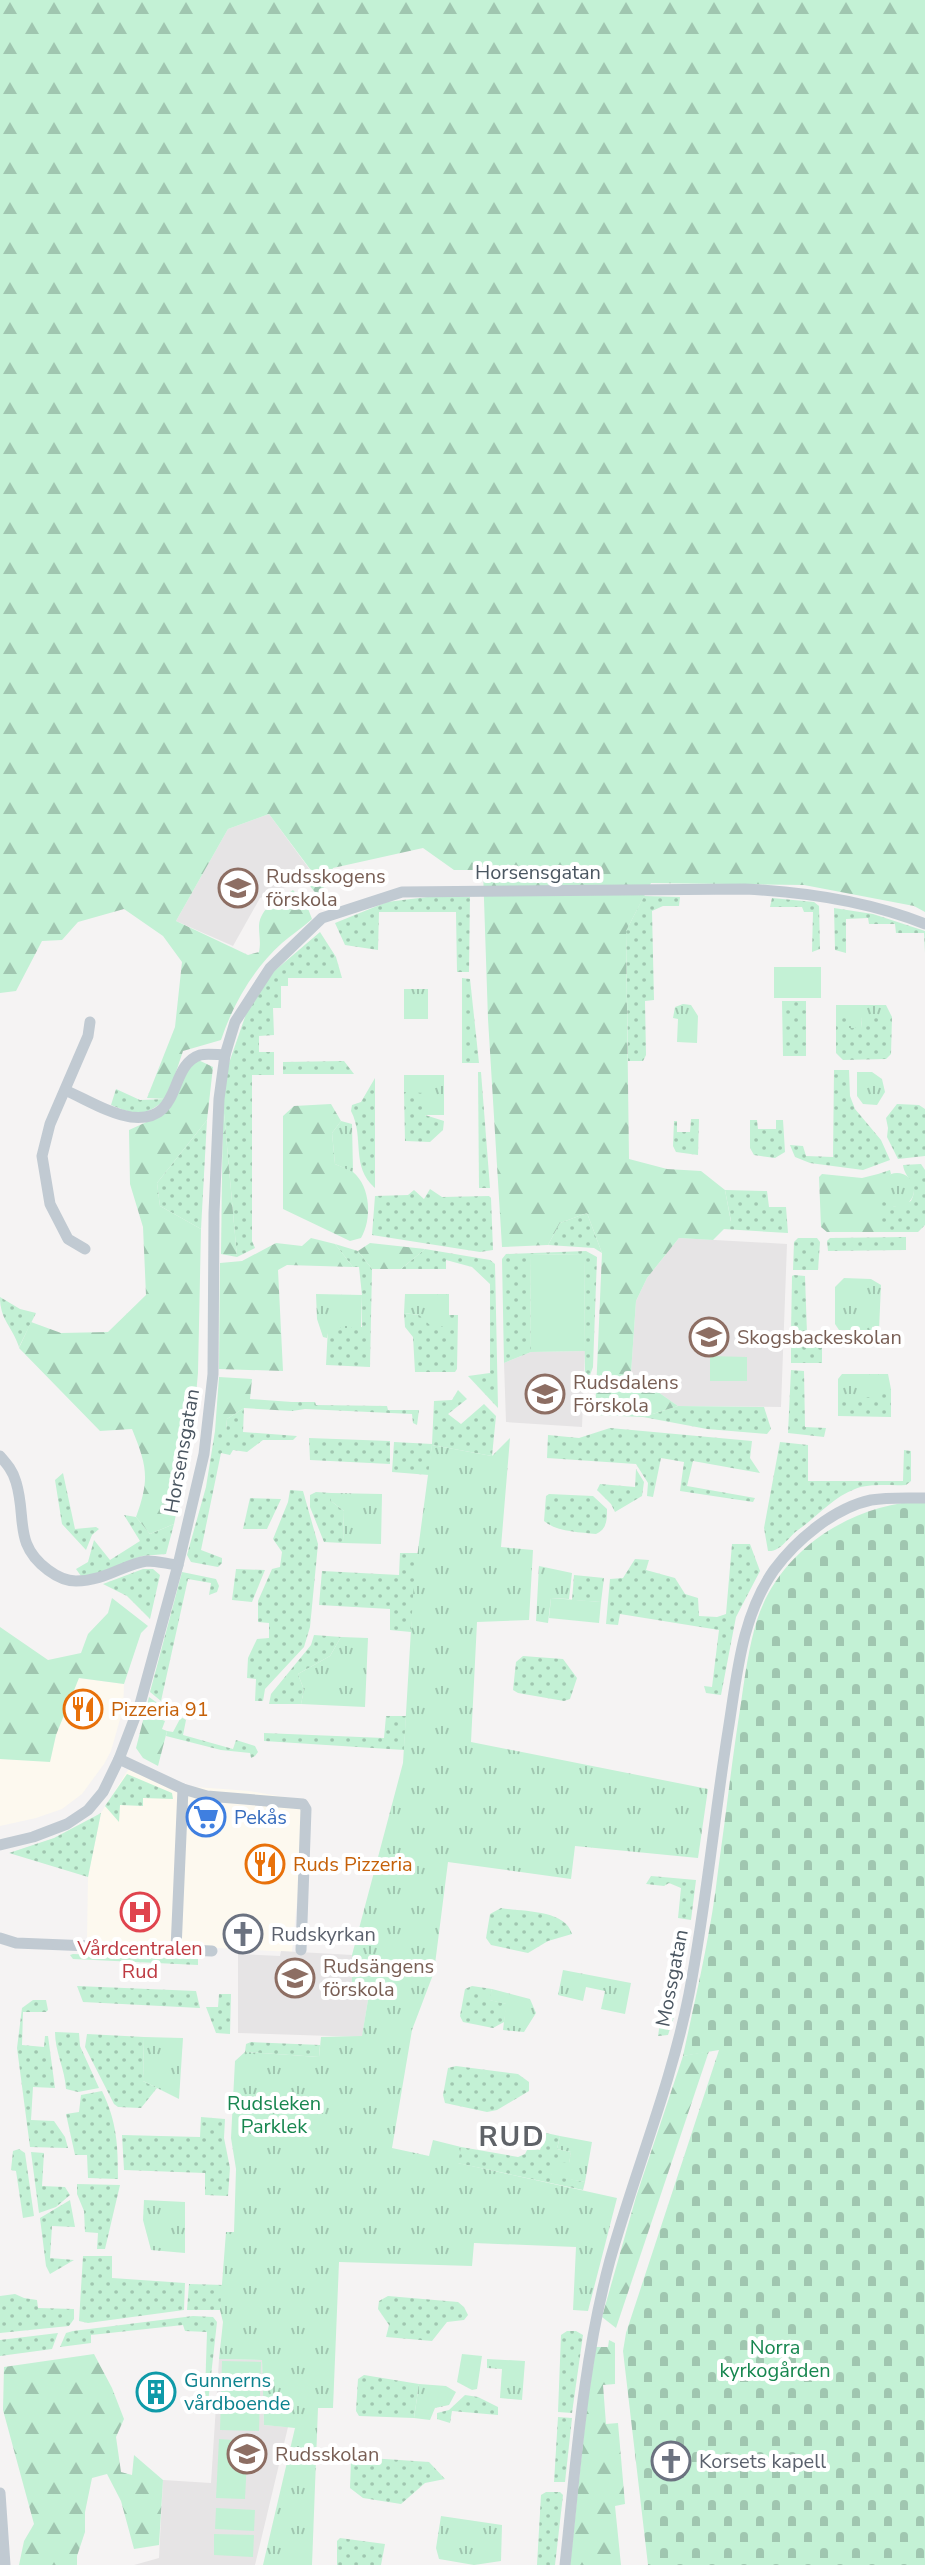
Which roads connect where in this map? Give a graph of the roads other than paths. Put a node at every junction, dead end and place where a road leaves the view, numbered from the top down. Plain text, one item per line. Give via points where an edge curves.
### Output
1 (925, 924) edge
2 (90, 1022) dead end
3 (225, 1055) junction
4 (67, 1091) junction
5 (85, 1249) dead end
6 (0, 1456) edge
7 (925, 1498) edge
8 (178, 1565) junction
9 (119, 1759) junction
10 (183, 1789) junction
11 (0, 1845) edge
12 (0, 1938) edge
13 (176, 1949) junction
14 (301, 1950) dead end
15 (212, 1951) dead end
16 (0, 2493) edge
17 (5, 2565) edge
18 (565, 2565) edge

1 - 3 street, Horsensgatan via 855,903 745,889 402,892 322,918 270,968 235,1022
2 - 4 street
3 - 4 street via 201,1054 188,1063 169,1103 153,1116 130,1117
3 - 8 street, Horsensgatan via 214,1213 213,1374 204,1454
4 - 5 street via 50,1124 42,1156 45,1183 68,1239
6 - 8 street via 17,1483 28,1550 52,1573 72,1581 95,1580 146,1561
7 - 18 street, Mossgatan via 873,1500 822,1524 788,1553 754,1608 738,1669 689,1996 594,2327
8 - 9 street, Horsensgatan via 140,1704
9 - 10 street
9 - 11 street, Horsensgatan via 88,1810 67,1824
10 - 13 street
10 - 14 street via 303,1804
12 - 13 street
13 - 15 street
16 - 17 street

